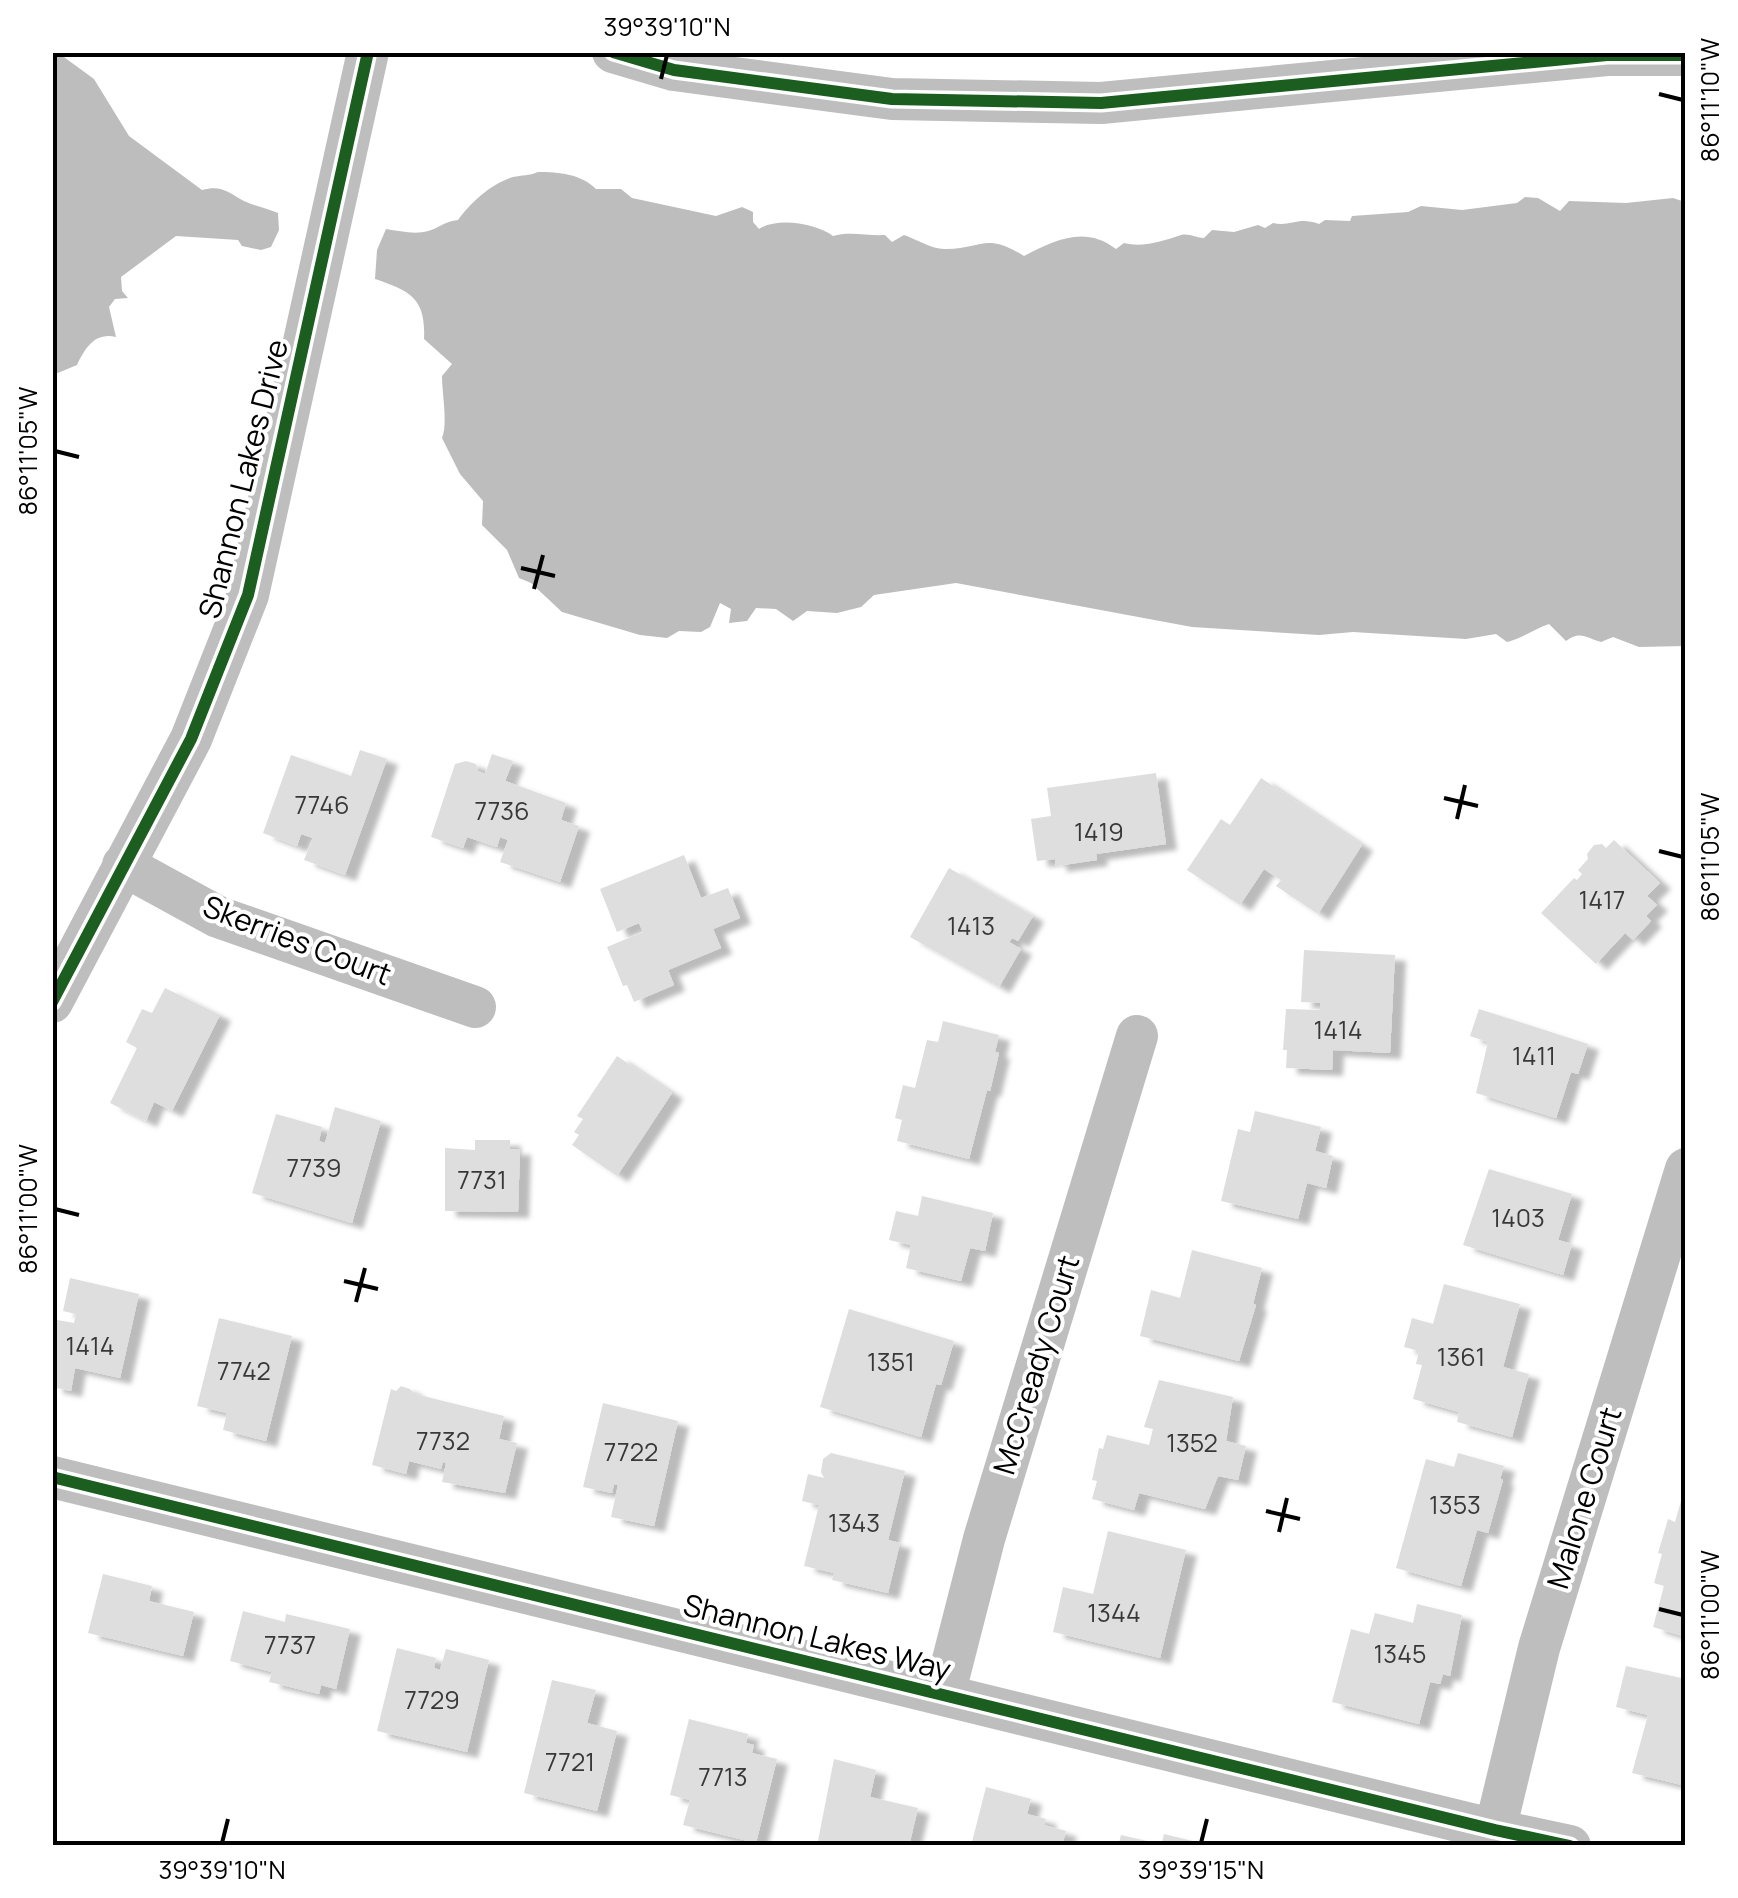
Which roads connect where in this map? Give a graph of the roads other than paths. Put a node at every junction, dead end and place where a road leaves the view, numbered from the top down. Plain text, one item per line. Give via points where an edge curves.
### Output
1 (368, 52) edge
2 (612, 52) edge
3 (1686, 55) edge
4 (1429, 63) edge
5 (123, 866) junction
6 (52, 1002) edge
7 (475, 1007) dead end
8 (1137, 1036) dead end
9 (1686, 1170) edge
10 (52, 1477) edge
11 (944, 1695) junction
12 (1495, 1830) junction
13 (1570, 1846) edge

1 - 5 street, Shannon Lakes Drive via 248,596 192,739
2 - 4 street via 674,70 892,100 1101,103
3 - 4 street
5 - 6 street, Shannon Lakes Drive
5 - 7 street, Skerries Court via 218,916
8 - 11 street, McCready Court via 984,1539
9 - 12 street, Malone Court via 1539,1648
10 - 11 street, Shannon Lakes Way
11 - 12 street, Shannon Lakes Way
12 - 13 street, Shannon Lakes Way

